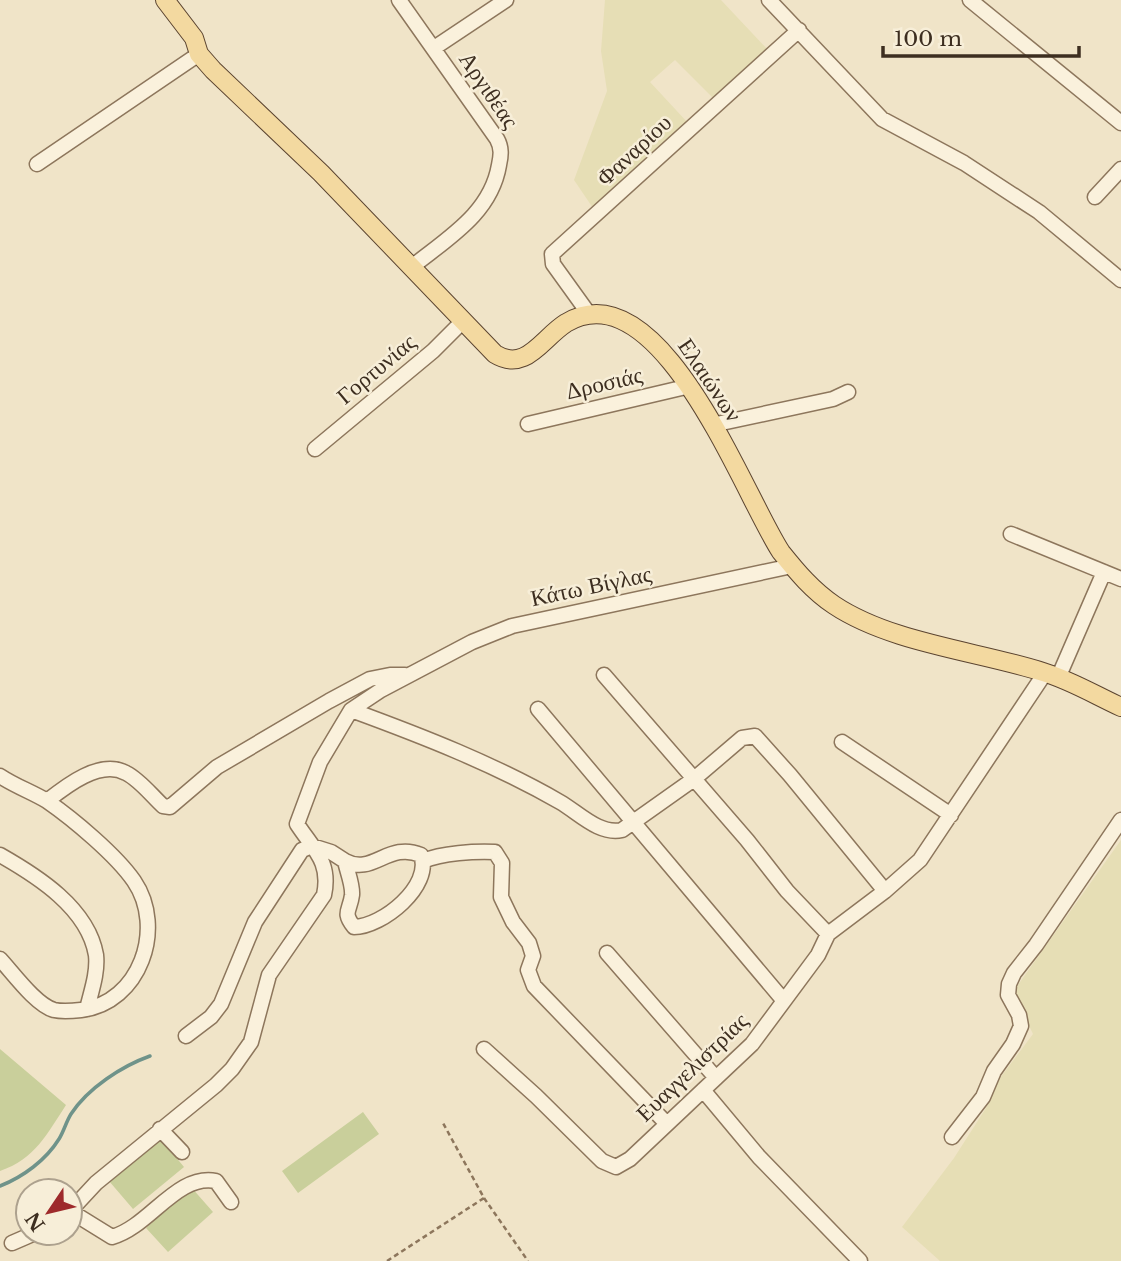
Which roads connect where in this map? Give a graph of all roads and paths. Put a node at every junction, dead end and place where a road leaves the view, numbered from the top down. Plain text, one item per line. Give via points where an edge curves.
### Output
1 (165, 0) edge
2 (399, 0) edge
3 (506, 0) edge
4 (769, 0) edge
5 (970, 0) edge
6 (799, 30) junction
7 (434, 48) junction
8 (199, 54) junction
9 (1121, 123) edge
10 (37, 164) dead end
11 (1121, 169) edge
12 (1095, 197) dead end
13 (413, 267) junction
14 (1121, 280) edge
15 (589, 314) junction
16 (463, 321) junction
17 (690, 386) junction
18 (848, 392) dead end
19 (528, 424) dead end
20 (712, 425) junction
21 (315, 449) dead end
22 (1011, 534) dead end
23 (792, 566) junction
24 (1104, 572) junction
25 (1121, 579) edge
26 (604, 675) dead end
27 (408, 676) junction
28 (1052, 676) junction
29 (1121, 707) edge
30 (538, 709) dead end
31 (351, 710) junction
32 (842, 742) dead end
33 (0, 776) edge
34 (694, 779) junction
35 (47, 801) junction
36 (951, 815) junction
37 (1121, 820) edge
38 (635, 822) junction
39 (312, 846) junction
40 (0, 855) edge
41 (345, 861) junction
42 (423, 862) junction
43 (885, 891) junction
44 (828, 934) junction
45 (607, 953) dead end
46 (0, 959) edge
47 (784, 1001) junction
48 (87, 1009) junction
49 (186, 1036) dead end
50 (484, 1049) dead end
51 (716, 1078) junction
52 (703, 1090) junction
53 (443, 1123) dead end
54 (667, 1125) junction
55 (160, 1129) junction
56 (952, 1137) dead end
57 (181, 1152) dead end
58 (84, 1196) edge
59 (484, 1198) junction
60 (231, 1202) dead end
61 (84, 1219) edge
62 (387, 1261) edge
63 (528, 1261) edge
64 (860, 1261) edge

1 - 8 main road via 194,38
2 - 7 street, Αργιθέας
3 - 7 street
4 - 6 street
5 - 9 street
6 - 14 street via 882,119 964,163 1039,212
6 - 15 street, Φαναρίου via 552,254 553,264
7 - 13 street, Αργιθέας via 497,139 501,157 484,205
8 - 10 street
8 - 13 main road
11 - 12 street
13 - 16 main road
15 - 16 main road via 566,323 516,361 495,354
15 - 17 main road, Ελαιώνων via 612,317 642,333
16 - 21 street, Γορτυνίας
17 - 19 street, Δροσιάς
17 - 20 main road, Ελαιώνων
18 - 20 street
20 - 23 main road, Ελαιώνων
22 - 24 street
23 - 27 street, Κάτω Βίγλας via 512,626
23 - 28 main road, Ελαιώνων via 826,600 868,623
24 - 25 street
24 - 28 street
26 - 34 street
27 - 31 street, Κάτω Βίγλας
27 - 35 street via 370,679 329,701 217,767 170,807 163,806 127,773 110,769 69,784
28 - 29 main road, Ελαιώνων
28 - 36 street
30 - 38 street
31 - 38 street via 508,775 603,829 622,830
31 - 39 street via 320,761 297,824
32 - 36 street
33 - 35 street
34 - 38 street
34 - 43 street via 742,738 755,736
34 - 44 street
35 - 48 street via 98,842 132,878 148,919 145,952 131,981 113,999
36 - 43 street via 920,860
37 - 56 street via 1014,973 1008,995 1021,1026 983,1097
38 - 47 street
39 - 41 street
39 - 49 street via 302,850 255,922 221,1003
39 - 55 street via 325,864 324,894 269,975 251,1042 216,1085
40 - 48 street via 59,894 82,925 96,957
41 - 42 street via 355,867 409,850 421,855
41 - 42 street via 352,895 347,919 354,927 385,918 416,888
42 - 54 street via 495,852 502,863 501,897 533,956 528,970 534,986
43 - 44 street
44 - 47 street, Ευαγγελιστρίας
45 - 51 street
46 - 48 street via 41,1003 68,1012
47 - 51 street, Ευαγγελιστρίας via 752,1044
50 - 54 street, Ευαγγελιστρίας via 602,1161 616,1167
51 - 52 street, Ευαγγελιστρίας
52 - 54 street, Ευαγγελιστρίας
52 - 64 street via 759,1157
53 - 59 path
55 - 57 street
55 - 58 street
59 - 62 path
59 - 63 path
60 - 61 street via 216,1181 198,1180 127,1233 113,1237

